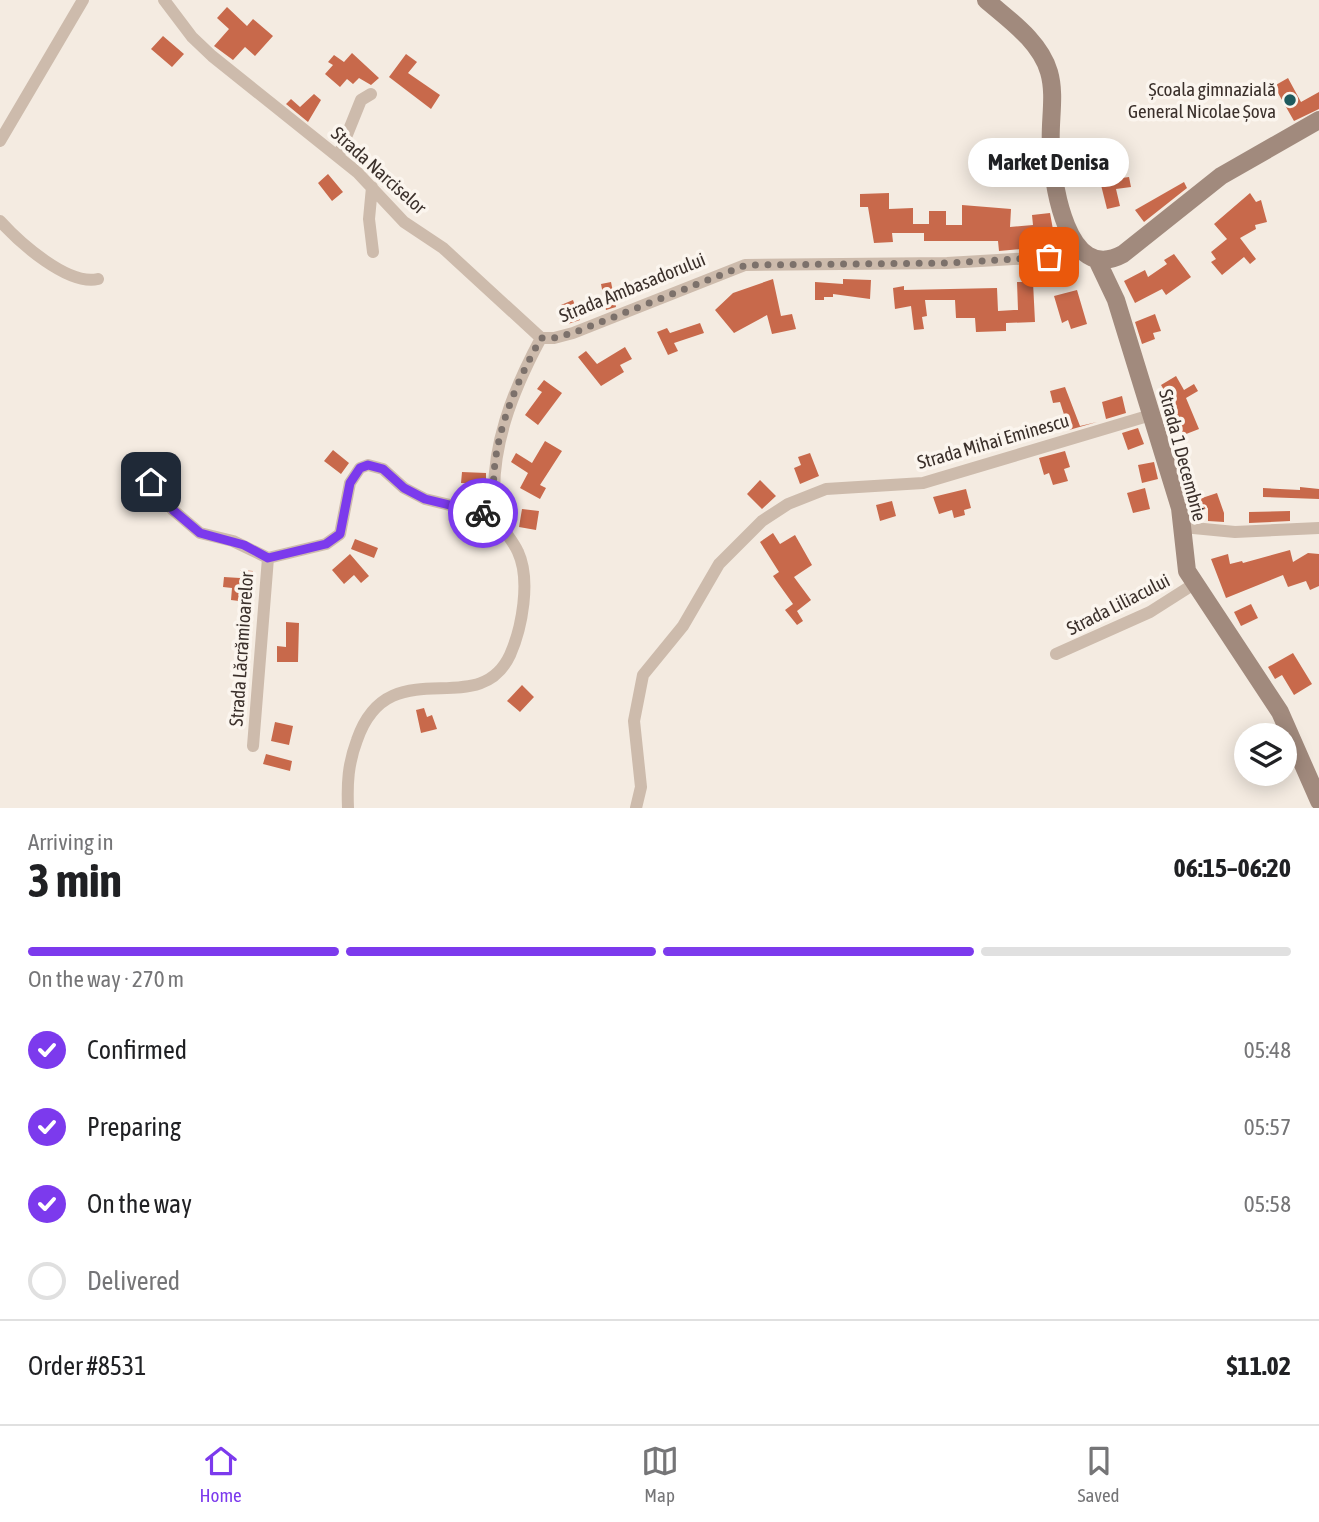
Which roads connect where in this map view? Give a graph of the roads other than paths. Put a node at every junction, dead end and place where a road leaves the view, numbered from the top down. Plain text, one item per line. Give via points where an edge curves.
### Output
1 (83, 0) edge
2 (164, 0) edge
3 (986, 0) edge
4 (371, 94) dead end
5 (1319, 120) edge
6 (0, 141) edge
7 (338, 157) junction
8 (372, 187) junction
9 (0, 221) edge
10 (1079, 249) junction
11 (373, 252) dead end
12 (1097, 260) junction
13 (98, 279) dead end
14 (541, 338) junction
15 (1151, 415) junction
16 (139, 470) dead end
17 (496, 516) junction
18 (1183, 527) junction
19 (1319, 528) edge
20 (268, 558) junction
21 (1194, 584) junction
22 (1056, 654) dead end
23 (253, 746) dead end
24 (1319, 801) edge
25 (348, 808) edge
26 (636, 808) edge

1 - 6 street
2 - 7 street, Strada Narciselor via 212,56
3 - 10 street via 1030,40 1048,70 1055,183
4 - 7 street via 361,100
5 - 12 street via 1221,176 1123,254
7 - 8 street, Strada Narciselor
8 - 11 street
8 - 14 street, Strada Narciselor via 404,222 443,248
9 - 13 street via 72,277
10 - 12 street
10 - 14 street, Strada Ambasadorului via 1049,257 947,263 746,265 573,333
12 - 15 street, Strada 1 Decembrie via 1116,300
14 - 17 street, Strada Ambasadorului via 501,430
15 - 18 street, Strada 1 Decembrie
15 - 26 street, Strada Mihai Eminescu via 923,483 839,486 814,492 762,521 719,564 684,626 643,675 634,721 640,787
16 - 20 street via 200,533 244,545
17 - 20 street, Strada Lăcrămioarelor via 425,499 383,469 368,465 360,468 350,483 340,534 326,544
17 - 25 street via 518,550 524,570 522,605 510,656 500,671 477,686 416,690 375,705 351,757 346,780
18 - 19 street via 1235,532
18 - 21 street, Strada 1 Decembrie via 1185,562
20 - 23 street, Strada Lăcrămioarelor
21 - 22 street, Strada Liliacului via 1150,612
21 - 24 street, Strada 1 Decembrie via 1280,712

